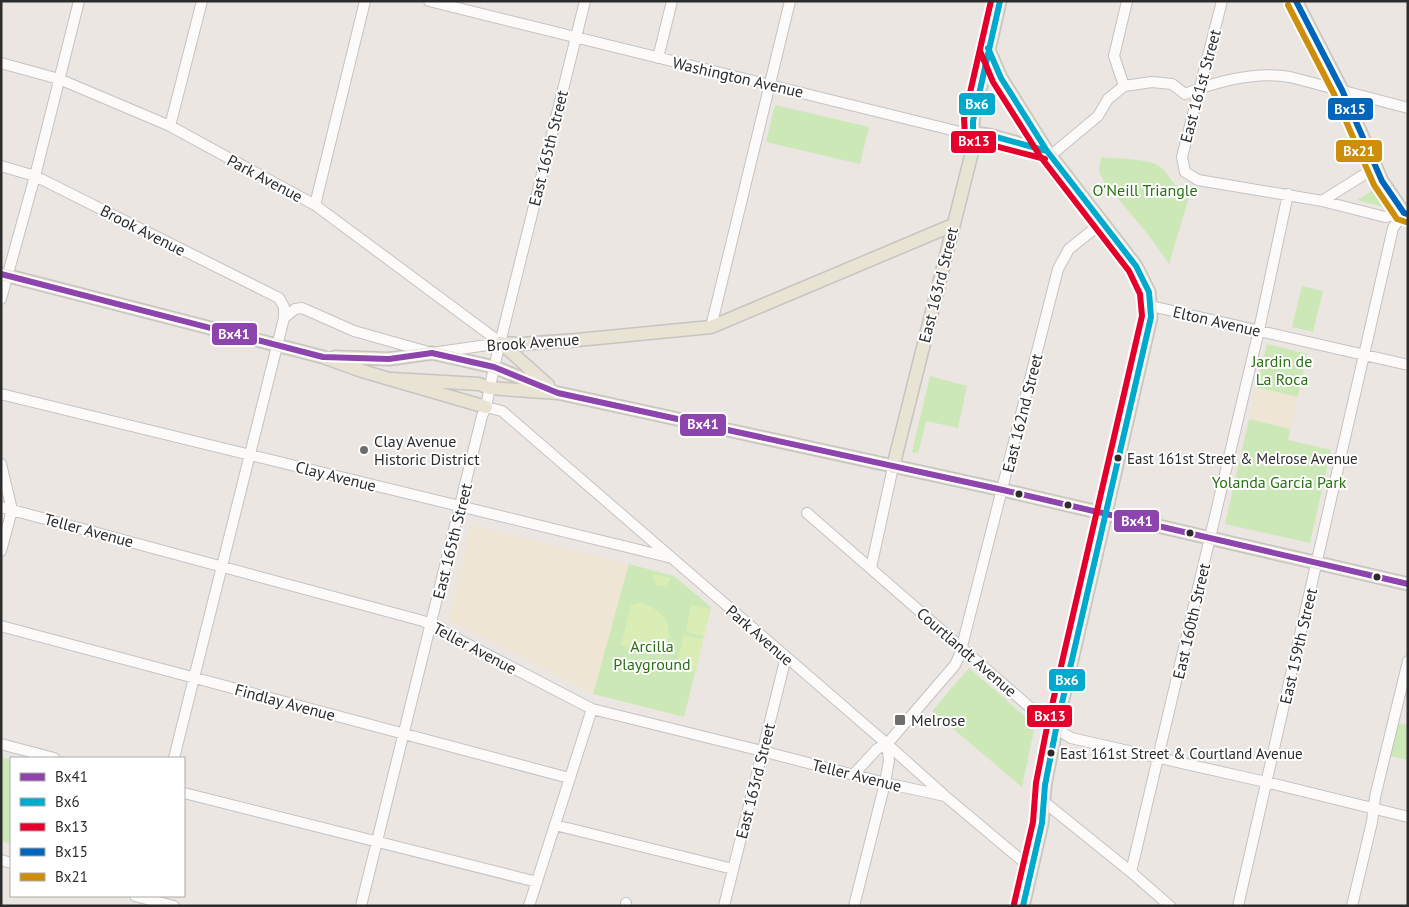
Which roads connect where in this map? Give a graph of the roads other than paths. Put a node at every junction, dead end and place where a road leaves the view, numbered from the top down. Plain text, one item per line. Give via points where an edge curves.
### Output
1 (79, 1) edge
2 (202, 1) edge
3 (366, 1) edge
4 (429, 1) edge
5 (585, 1) edge
6 (672, 1) edge
7 (790, 1) edge
8 (1000, 1) edge
9 (1127, 1) edge
10 (1222, 1) edge
11 (1296, 1) edge
12 (576, 38) junction
13 (988, 48) junction
14 (658, 58) junction
15 (1, 63) edge
16 (58, 84) junction
17 (769, 84) junction
18 (1124, 86) junction
19 (1201, 87) junction
20 (1342, 90) junction
21 (1408, 108) edge
22 (170, 126) junction
23 (973, 133) junction
24 (1049, 154) junction
25 (1, 166) edge
26 (1376, 167) junction
27 (35, 176) junction
28 (1288, 194) junction
29 (1322, 201) junction
30 (315, 205) junction
31 (1406, 214) edge
32 (1103, 222) junction
33 (953, 225) junction
34 (4, 275) edge
35 (1, 299) edge
36 (1151, 306) junction
37 (284, 318) junction
38 (711, 326) junction
39 (1259, 330) junction
40 (501, 343) junction
41 (277, 345) junction
42 (432, 353) junction
43 (1365, 354) junction
44 (323, 357) junction
45 (1408, 364) edge
46 (494, 366) junction
47 (392, 379) junction
48 (489, 388) junction
49 (558, 393) junction
50 (1, 394) edge
51 (486, 407) junction
52 (250, 455) junction
53 (1, 464) edge
54 (893, 467) junction
55 (1003, 490) junction
56 (1, 507) edge
57 (460, 507) junction
58 (12, 510) junction
59 (807, 513) dead end
60 (1106, 515) junction
61 (1210, 538) junction
62 (1, 551) edge
63 (671, 558) junction
64 (1317, 563) junction
65 (222, 566) junction
66 (871, 568) junction
67 (1408, 584) edge
68 (1, 626) edge
69 (432, 626) junction
70 (962, 649) junction
71 (786, 657) junction
72 (1408, 661) edge
73 (194, 677) junction
74 (592, 709) junction
75 (1056, 729) junction
76 (404, 734) junction
77 (1, 744) edge
78 (887, 744) junction
79 (762, 751) junction
80 (50, 757) edge
81 (174, 757) edge
82 (1159, 758) junction
83 (854, 774) junction
84 (569, 778) junction
85 (1266, 782) junction
86 (885, 783) junction
87 (185, 792) edge
88 (945, 796) junction
89 (1043, 801) junction
90 (1374, 809) junction
91 (1408, 817) edge
92 (555, 825) junction
93 (378, 842) junction
94 (733, 868) junction
95 (1032, 869) junction
96 (1131, 872) junction
97 (536, 882) junction
98 (137, 898) edge
99 (174, 906) edge
100 (361, 906) edge
101 (528, 906) edge
102 (724, 906) edge
103 (854, 906) edge
104 (1023, 906) edge
105 (1170, 906) edge
106 (1238, 906) edge
107 (1352, 906) edge

1 - 16 street
2 - 22 street
3 - 30 street
4 - 12 street, Washington Avenue
5 - 12 street, East 165th Street
6 - 14 street
7 - 17 street
8 - 13 main road, East 163rd Street
9 - 18 street via 1114,56
10 - 19 street, East 161st Street
11 - 20 main road
12 - 14 street, Washington Avenue
12 - 40 street, East 165th Street
13 - 23 main road, East 163rd Street
13 - 24 main road, Elton Avenue via 1001,78
14 - 17 street, Washington Avenue
15 - 16 street, Park Avenue
16 - 22 street, Park Avenue
16 - 27 street
17 - 23 street, Washington Avenue
17 - 38 street
18 - 19 street via 1152,82 1172,84 1186,94
18 - 24 street via 1108,98 1098,116
19 - 20 street via 1271,75
19 - 28 street, East 161st Street via 1182,157 1185,172 1198,180
20 - 21 street
20 - 26 main road
22 - 30 street, Park Avenue
23 - 24 main road, Washington Avenue via 989,134
23 - 33 main road, East 163rd Street via 973,148
24 - 32 main road, Elton Avenue
25 - 27 street, Brook Avenue
26 - 29 street
26 - 31 main road
27 - 34 street
27 - 37 street, Brook Avenue via 279,298 284,307
28 - 29 street
28 - 39 street, East 160th Street
29 - 31 street via 1385,216
30 - 40 street, Park Avenue
31 - 43 street, East 159th Street via 1393,228
32 - 36 main road, Elton Avenue via 1140,272
32 - 55 street, East 162nd Street via 1069,249 1058,269
33 - 38 main road, Brook Avenue
33 - 54 main road, East 163rd Street
34 - 35 street
34 - 41 main road
36 - 39 street, Elton Avenue
36 - 60 main road via 1150,324
37 - 41 street
37 - 42 street, Brook Avenue via 295,309 302,308 354,331
38 - 40 main road, Brook Avenue via 577,340
39 - 43 street, Elton Avenue
39 - 61 street, East 160th Street
40 - 42 street, Brook Avenue
40 - 46 street, East 165th Street
40 - 49 main road
41 - 44 main road
41 - 52 street
42 - 44 main road via 389,359
42 - 46 main road
43 - 45 street, Elton Avenue
43 - 64 street, East 159th Street
44 - 47 main road
46 - 48 street, East 165th Street
46 - 49 main road
47 - 48 main road via 479,384
47 - 51 main road
48 - 49 main road
48 - 51 street, East 165th Street
49 - 54 main road
50 - 52 street, Clay Avenue
51 - 57 street, East 165th Street
51 - 63 street, Park Avenue via 502,411
52 - 57 street, Clay Avenue
52 - 65 street
53 - 58 street
54 - 55 main road
54 - 66 street, East 163rd Street
55 - 60 main road
55 - 70 street, East 162nd Street
56 - 58 street, Teller Avenue
57 - 63 street, Clay Avenue
57 - 69 street, East 165th Street
58 - 62 street
58 - 65 street, Teller Avenue
59 - 66 street, Courtlandt Avenue
60 - 61 main road
60 - 75 main road
61 - 64 main road
61 - 82 street, East 160th Street
63 - 71 street, Park Avenue
64 - 67 main road
64 - 85 street, East 159th Street
65 - 69 street, Teller Avenue
65 - 73 street
66 - 70 street, Courtlandt Avenue
68 - 73 street, Findlay Avenue
69 - 74 street, Teller Avenue
69 - 76 street, East 165th Street
70 - 75 street, Courtlandt Avenue
70 - 78 street, East 162nd Street via 955,665
71 - 78 street, Park Avenue
71 - 79 street, East 163rd Street
72 - 90 street
73 - 76 street, Findlay Avenue
73 - 81 street
74 - 79 street, Teller Avenue
74 - 84 street
75 - 82 street, Courtlandt Avenue via 1071,738
75 - 89 main road
76 - 84 street, Findlay Avenue
76 - 93 street, East 165th Street
77 - 80 street
78 - 83 street, East 162nd Street via 877,749
78 - 86 street via 889,760
78 - 88 street, Park Avenue
79 - 83 street, Teller Avenue
79 - 94 street, East 163rd Street
82 - 85 street, Courtlandt Avenue
82 - 96 street, East 160th Street
83 - 86 street, Teller Avenue
84 - 92 street
85 - 90 street, Courtlandt Avenue
85 - 106 street, East 159th Street
86 - 88 street, Teller Avenue
86 - 103 street
87 - 93 street
88 - 95 street, Park Avenue
89 - 95 main road via 1042,823
89 - 96 street
90 - 91 street, Courtlandt Avenue
90 - 107 street
92 - 94 street
92 - 97 street
93 - 97 street
93 - 100 street, East 165th Street
94 - 102 street, East 163rd Street
95 - 104 main road
96 - 105 street
97 - 101 street
98 - 99 street

